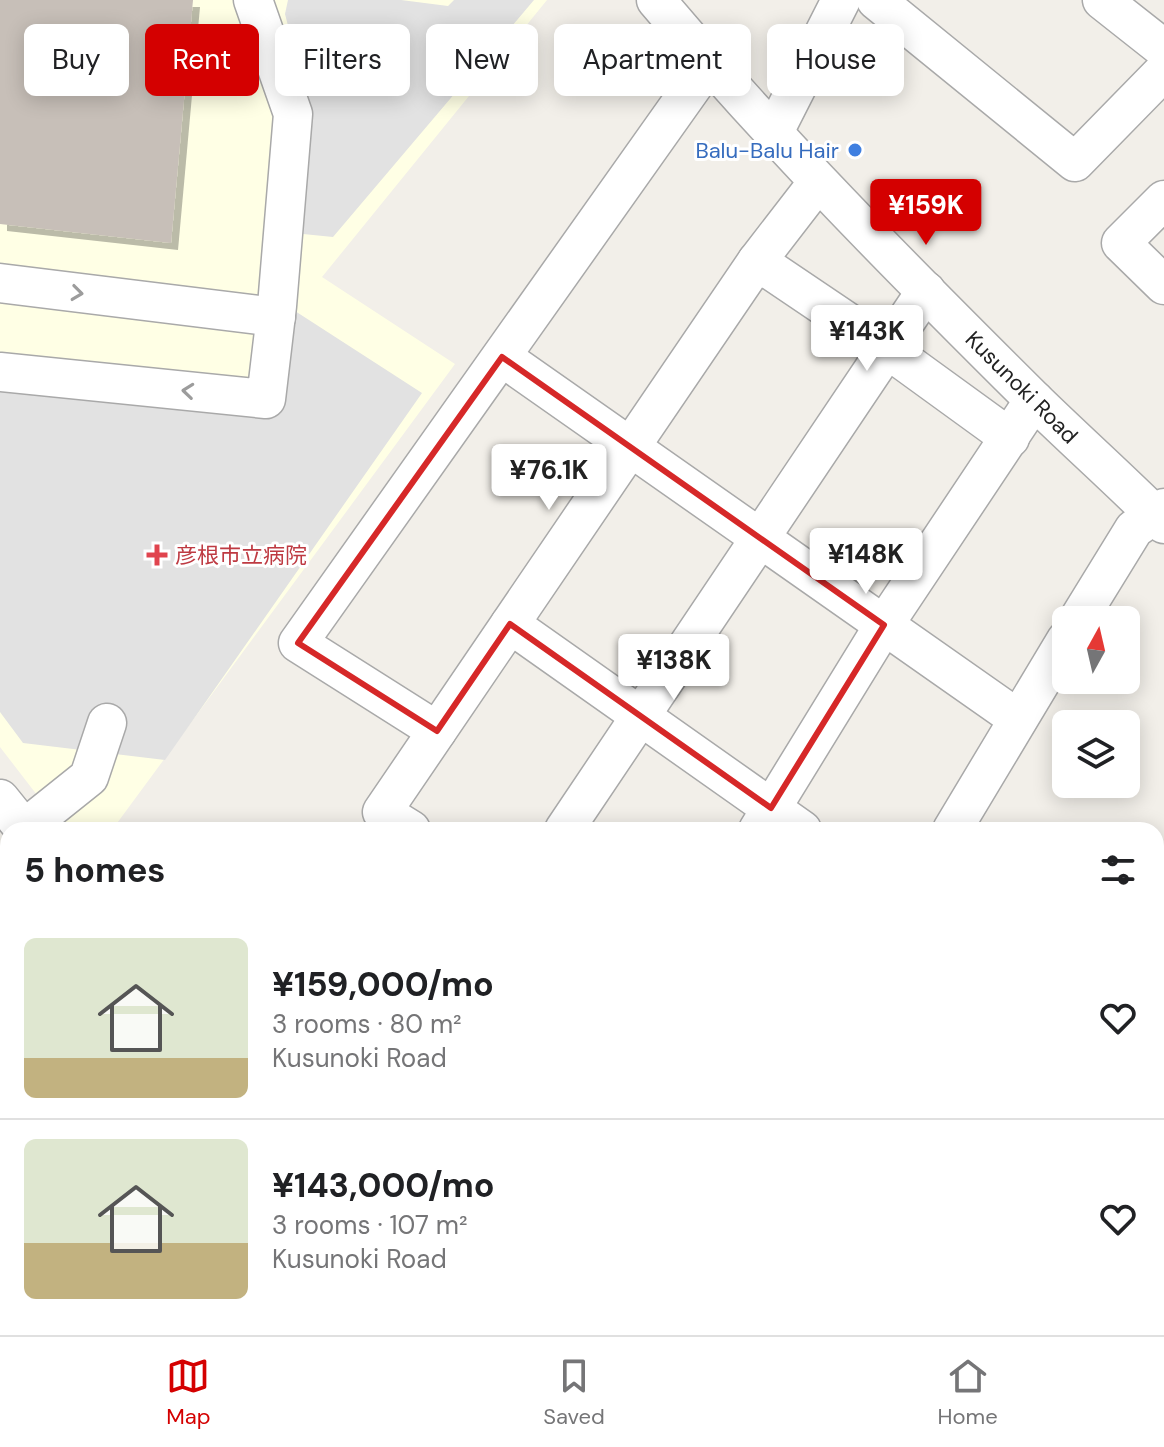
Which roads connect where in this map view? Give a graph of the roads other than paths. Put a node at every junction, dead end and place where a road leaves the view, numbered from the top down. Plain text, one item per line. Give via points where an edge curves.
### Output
1 (253, 0) edge
2 (656, 0) edge
3 (841, 0) edge
4 (876, 0) edge
5 (1102, 0) edge
6 (676, 24) edge
7 (1164, 49) edge
8 (1164, 71) edge
9 (686, 96) edge
10 (739, 96) edge
11 (773, 134) junction
12 (818, 182) junction
13 (1164, 200) edge
14 (757, 261) junction
15 (0, 283) edge
16 (1164, 285) edge
17 (926, 291) junction
18 (276, 317) junction
19 (886, 348) junction
20 (502, 357) junction
21 (0, 372) edge
22 (1034, 400) junction
23 (1010, 438) junction
24 (631, 447) junction
25 (1161, 515) edge
26 (759, 537) junction
27 (1087, 606) edge
28 (510, 624) junction
29 (884, 625) junction
30 (1052, 663) edge
31 (640, 716) junction
32 (1018, 719) junction
33 (107, 723) dead end
34 (437, 731) junction
35 (0, 799) edge
36 (764, 819) edge
37 (18, 822) edge
38 (34, 822) edge
39 (398, 822) edge
40 (569, 822) edge
41 (957, 822) edge

1 - 18 street via 293,114
2 - 6 street, Kusunoki Road
3 - 11 street
4 - 8 street via 1075,162
5 - 7 street
9 - 20 street
10 - 11 street, Kusunoki Road
11 - 12 street, Kusunoki Road
12 - 14 street
12 - 17 street, Kusunoki Road
13 - 16 street via 1121,243
14 - 19 street
14 - 24 street
15 -> 18 street
17 - 19 street
17 - 22 street, Kusunoki Road
18 -> 21 street via 266,399
19 - 23 street
19 - 26 street
20 - 24 street
20 - 34 street via 298,643
22 - 23 street
22 - 25 street, Kusunoki Road
23 - 29 street
24 - 26 street
24 - 28 street
25 - 27 street via 1134,529
26 - 29 street
26 - 31 street
28 - 31 street
28 - 34 street
29 - 32 street
29 - 36 street
30 - 32 street
31 - 36 street
31 - 40 street
32 - 41 street
33 - 38 street via 89,777
34 - 39 street via 382,812
35 - 37 street

